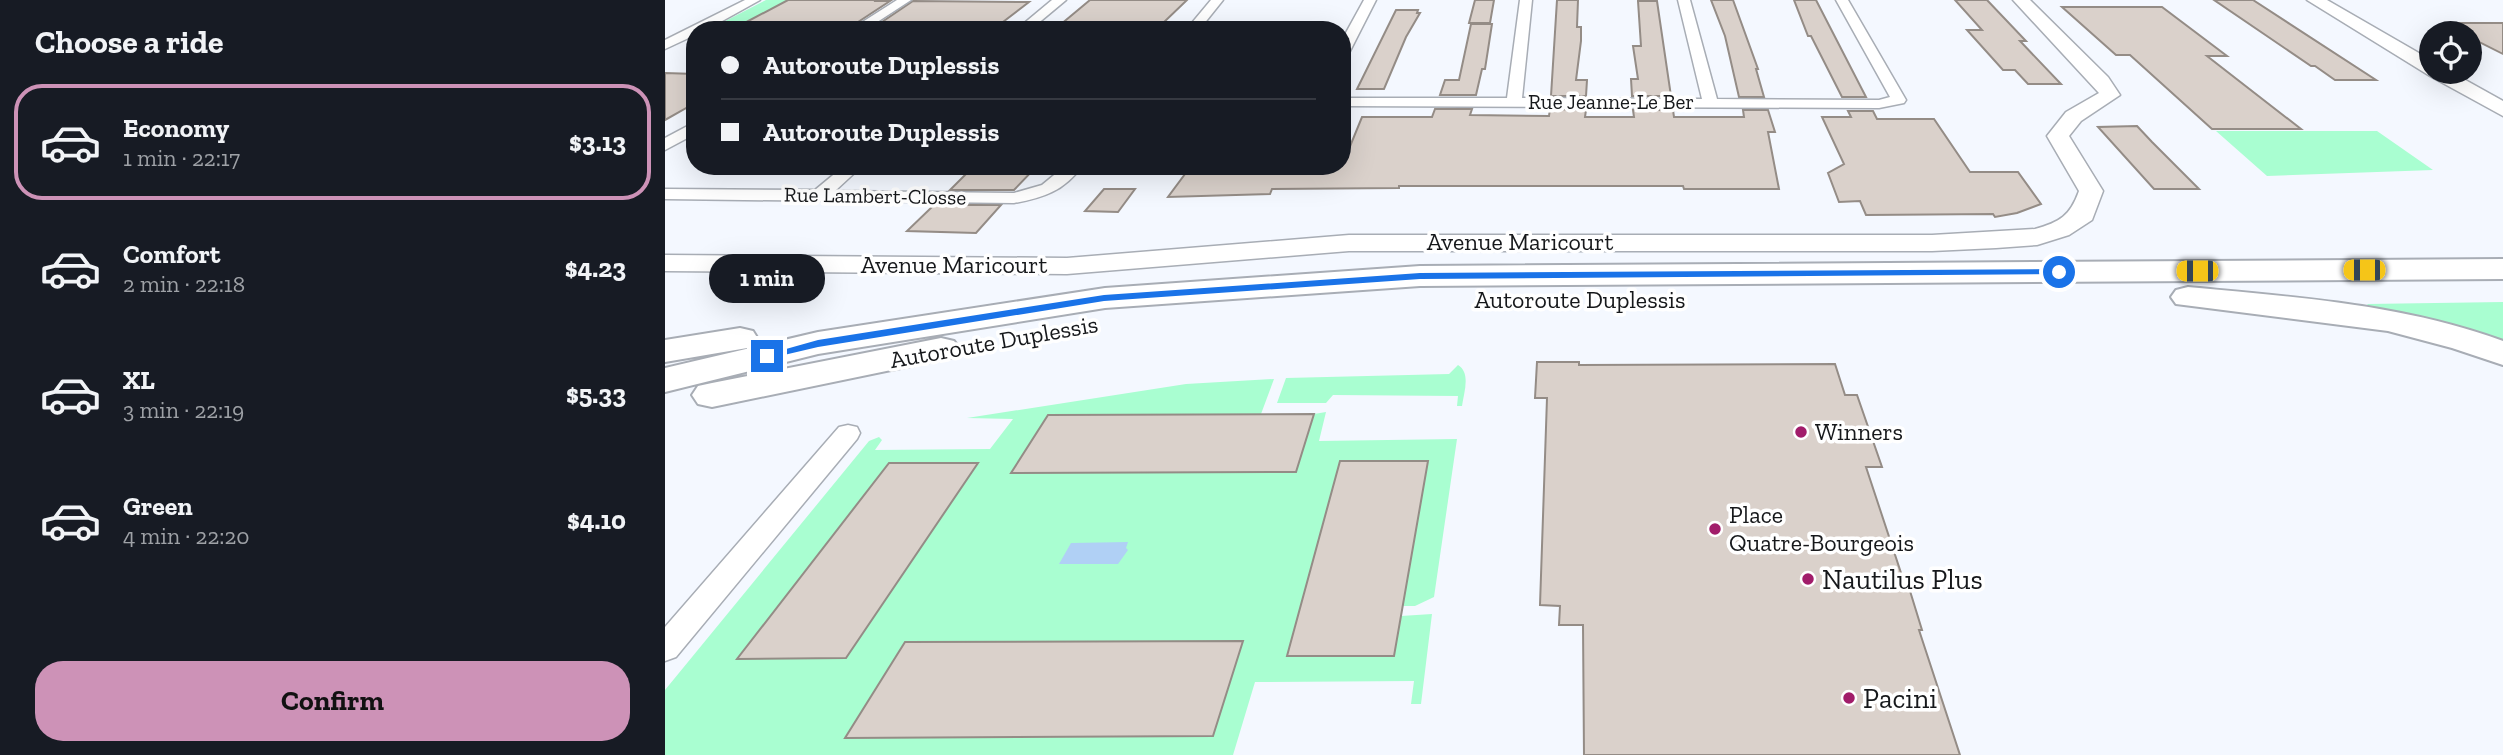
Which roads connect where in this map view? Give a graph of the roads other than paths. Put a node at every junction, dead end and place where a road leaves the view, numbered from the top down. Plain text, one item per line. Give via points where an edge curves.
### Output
1 (754, 0) edge
2 (905, 0) edge
3 (1060, 0) edge
4 (1217, 0) edge
5 (1370, 0) edge
6 (1526, 0) edge
7 (1683, 0) edge
8 (1842, 0) edge
9 (2021, 0) edge
10 (2315, 0) edge
11 (2340, 0) edge
12 (713, 21) edge
13 (871, 21) edge
14 (1033, 21) edge
15 (1200, 21) edge
16 (686, 34) edge
17 (1351, 36) edge
18 (2419, 44) edge
19 (665, 45) edge
20 (2419, 61) edge
21 (2482, 80) edge
22 (2458, 84) edge
23 (2503, 92) edge
24 (1351, 102) edge
25 (1514, 102) junction
26 (1711, 103) junction
27 (2503, 110) edge
28 (686, 132) edge
29 (665, 145) edge
30 (843, 175) edge
31 (1066, 175) edge
32 (665, 194) edge
33 (821, 194) junction
34 (665, 264) edge
35 (2503, 269) edge
36 (1420, 276) junction
37 (2503, 293) edge
38 (2188, 297) junction
39 (665, 351) edge
40 (2503, 354) edge
41 (665, 380) edge
42 (665, 404) edge
43 (848, 433) dead end
44 (665, 648) edge

1 - 12 street
2 - 13 street
3 - 14 street
4 - 15 street
5 - 17 street
6 - 25 street
7 - 26 street
8 - 26 street, Rue Jeanne-Le Ber via 1899,100 1879,104
9 - 34 street, Avenue Maricourt via 2110,95 2076,114 2058,136 2091,191 2083,215 2060,230 2037,237 1932,243 1349,243 1067,266
10 - 20 street
11 - 18 street
16 - 19 street
21 - 23 street
22 - 27 street
24 - 25 street, Rue Jeanne-Le Ber
25 - 26 street, Rue Jeanne-Le Ber
28 - 29 street
30 - 33 street
31 - 33 street, Rue Lambert-Closse via 1057,186 1014,198
32 - 33 street, Rue Lambert-Closse
35 - 36 highway, Autoroute Duplessis
36 - 39 highway via 1366,273 1128,286 896,314
36 - 41 highway, Autoroute Duplessis via 1104,298 818,343
37 - 38 highway, Autoroute Duplessis
38 - 40 highway via 2435,328
38 - 42 highway, Autoroute Duplessis via 1339,301 1043,329
43 - 44 street

